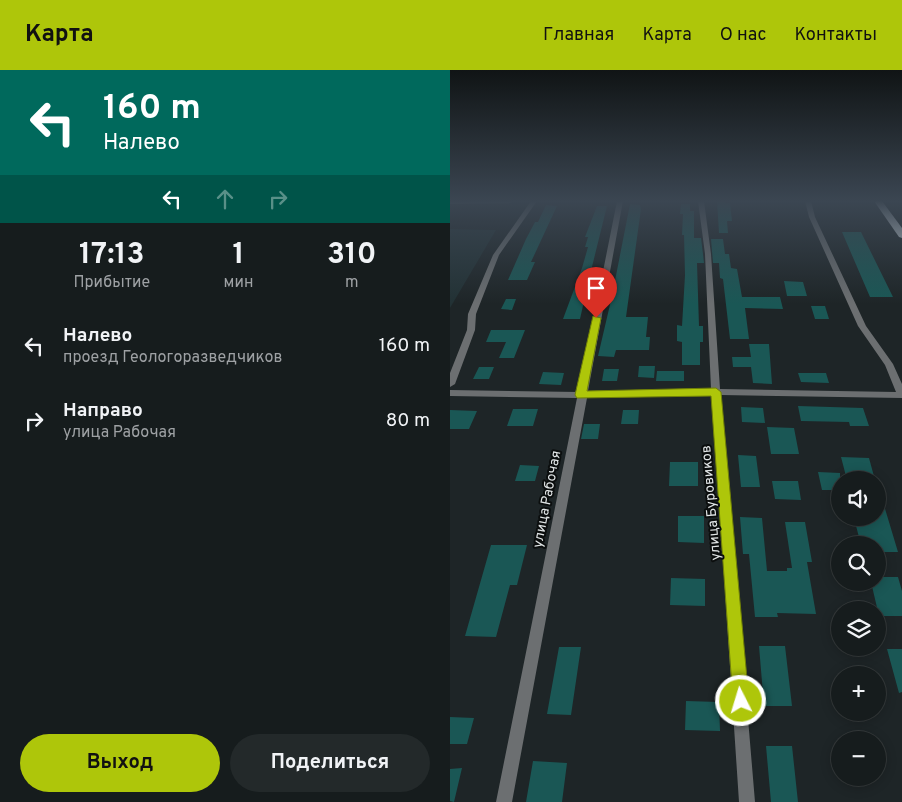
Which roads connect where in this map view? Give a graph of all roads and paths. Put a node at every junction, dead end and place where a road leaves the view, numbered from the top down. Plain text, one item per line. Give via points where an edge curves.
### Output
1 (510, 235) edge
2 (613, 235) edge
3 (706, 235) edge
4 (820, 235) edge
5 (450, 384) edge
6 (716, 392) junction
7 (450, 393) edge
8 (902, 394) edge
9 (581, 395) junction
10 (504, 802) edge
11 (747, 802) edge

1 - 5 street via 496,255 472,314 471,330
2 - 9 street, улица Рабочая
3 - 6 street, улица Буровиков
4 - 8 street via 862,326 889,364
6 - 8 street
6 - 9 street
6 - 11 street, улица Буровиков
7 - 9 street
9 - 10 street, улица Рабочая

